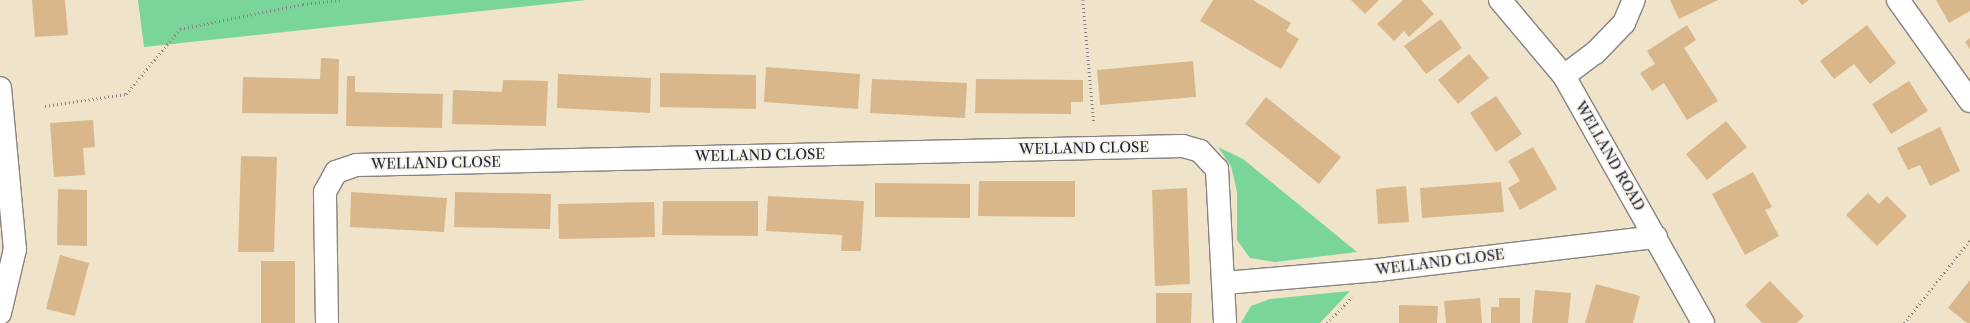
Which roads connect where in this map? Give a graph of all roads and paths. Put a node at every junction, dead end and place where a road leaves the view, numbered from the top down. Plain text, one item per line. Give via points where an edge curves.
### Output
1 (340, 0) edge
2 (1084, 0) edge
3 (1500, 0) edge
4 (1634, 0) edge
5 (1898, 0) edge
6 (1564, 76) junction
7 (0, 88) edge
8 (1970, 101) edge
9 (45, 106) dead end
10 (1096, 147) junction
11 (1656, 238) junction
12 (1970, 240) edge
13 (1224, 283) junction
14 (0, 314) edge
15 (327, 323) edge
16 (1225, 323) edge
17 (1703, 323) edge
18 (1904, 323) edge

1 - 9 path via 303,4 180,29 126,94
2 - 10 path
3 - 6 street, WELLAND ROAD
4 - 6 street via 1624,23 1595,53
5 - 8 street
6 - 11 street, WELLAND ROAD
7 - 14 street via 15,248
10 - 13 street, WELLAND CLOSE via 1183,146 1200,151 1217,169
10 - 15 street, WELLAND CLOSE via 356,165 336,172 325,192
11 - 13 street, WELLAND CLOSE via 1378,270
11 - 17 street, WELLAND ROAD
12 - 18 path
13 - 16 street, WELLAND CLOSE

